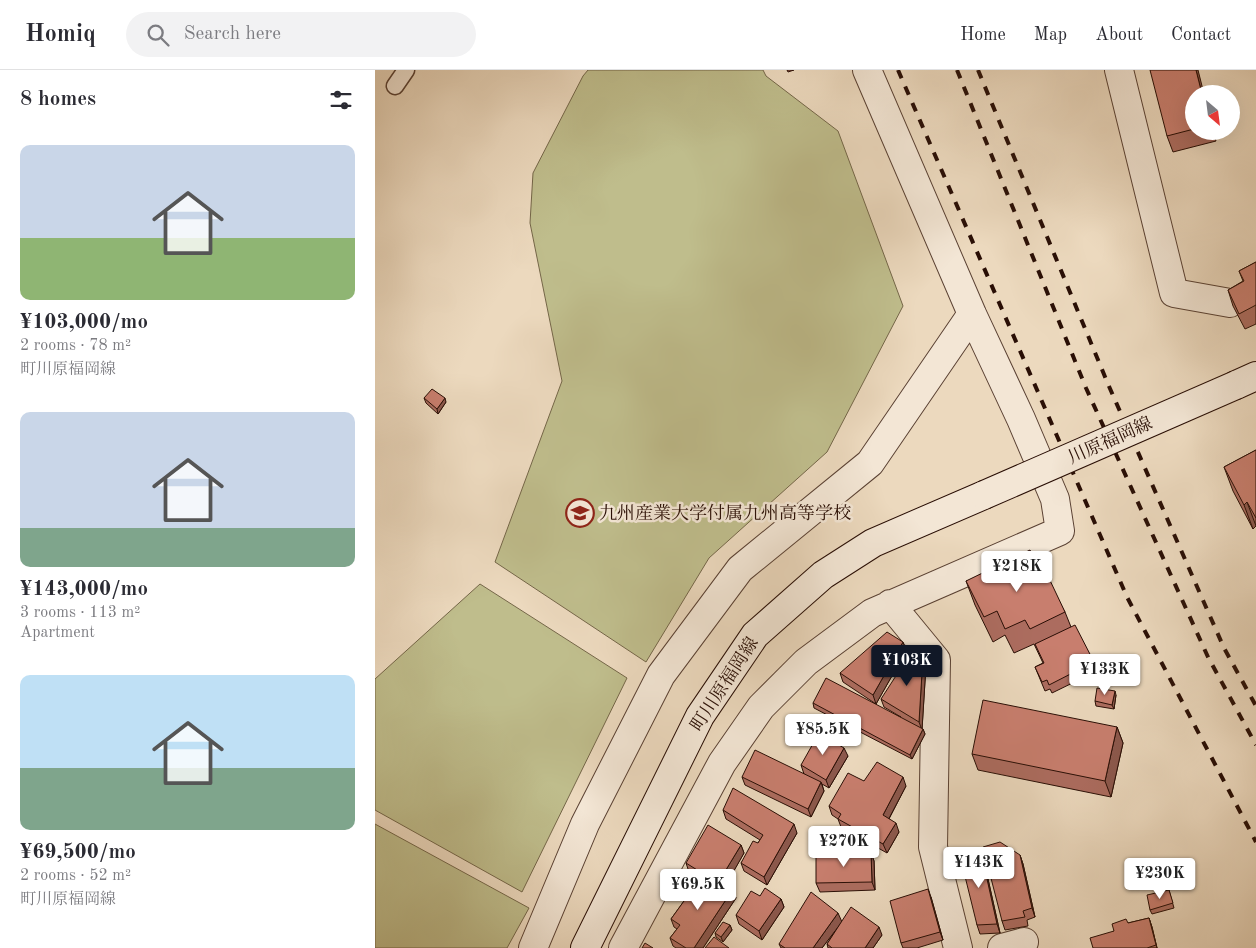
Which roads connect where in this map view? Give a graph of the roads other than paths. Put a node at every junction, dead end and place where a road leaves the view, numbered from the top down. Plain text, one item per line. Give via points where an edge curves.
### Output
1 (406, 70) edge
2 (867, 70) edge
3 (1119, 70) edge
4 (395, 86) dead end
5 (1230, 303) edge
6 (972, 314) junction
7 (1246, 381) edge
8 (984, 495) joint
9 (890, 604) junction
10 (533, 948) edge
11 (585, 948) edge
12 (623, 948) edge
13 (958, 948) edge

1 - 4 lane
2 - 6 street
3 - 5 street via 1174,293
6 - 9 street via 1055,498 1060,531
6 - 10 street via 870,462 740,569 661,675 585,824
7 - 8 street, 川原福岡線, bridge
8 - 11 street, 町川原福岡線 via 873,543 823,575 755,635 700,716
9 - 12 street via 871,612 806,662 761,707 722,763
9 - 13 street via 936,660 933,847

